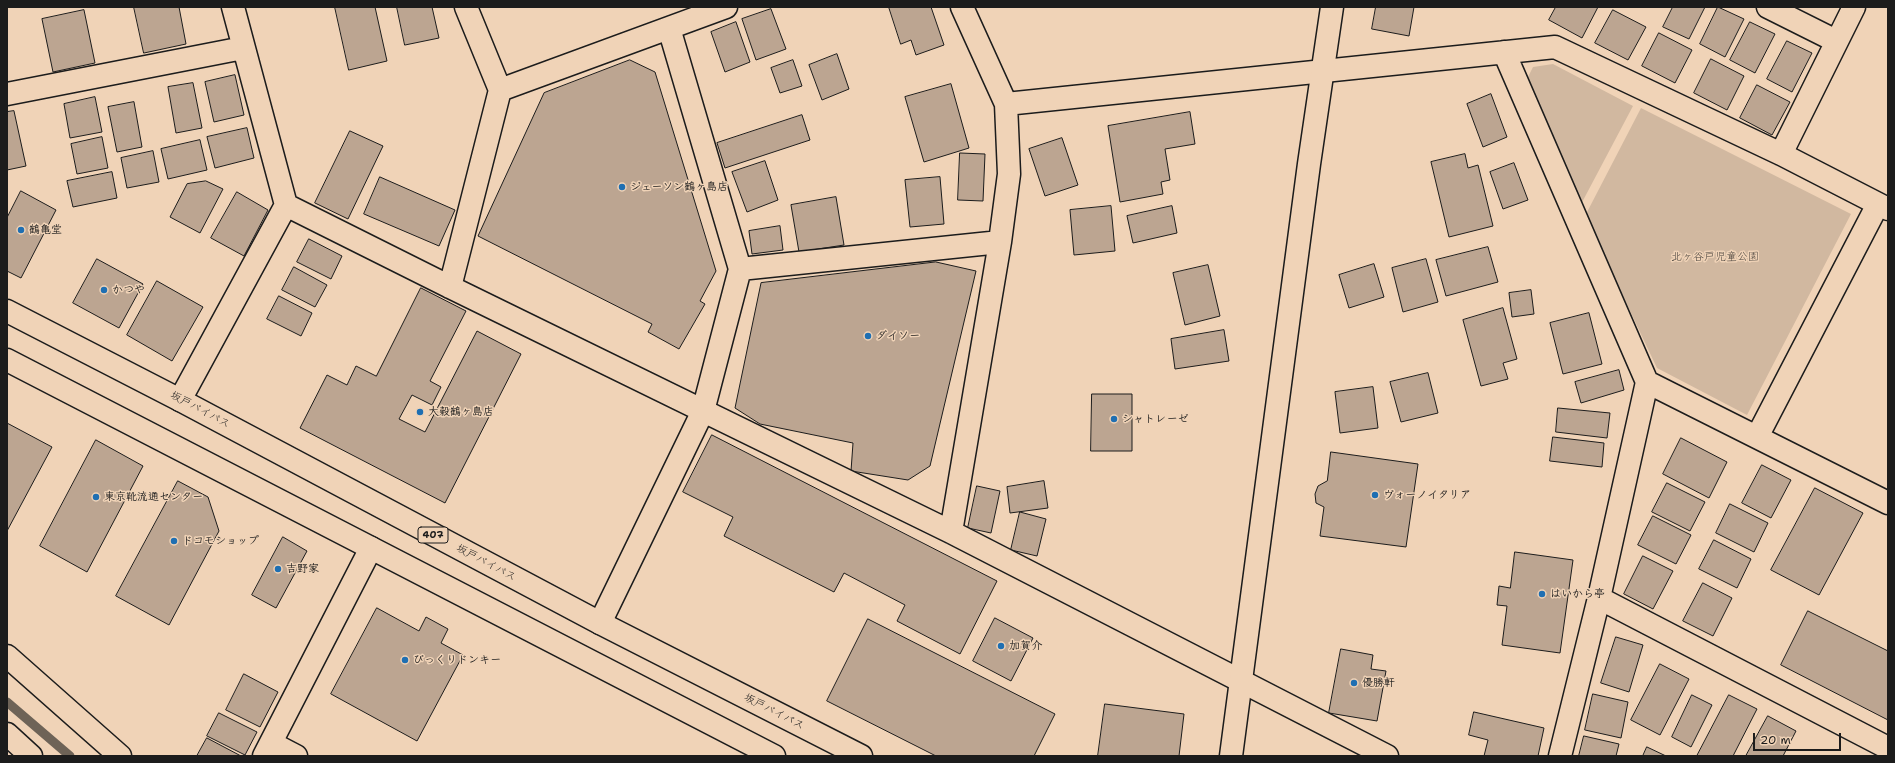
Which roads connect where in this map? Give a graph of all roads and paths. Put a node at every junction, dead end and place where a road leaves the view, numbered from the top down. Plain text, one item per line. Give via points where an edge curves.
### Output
1 (233, 7) edge
2 (466, 7) edge
3 (726, 7) edge
4 (962, 7) edge
5 (1332, 7) edge
6 (1768, 7) edge
7 (1854, 7) edge
8 (669, 28) junction
9 (1836, 41) junction
10 (243, 48) junction
11 (1504, 52) junction
12 (1322, 71) junction
13 (500, 90) junction
14 (7, 94) edge
15 (1006, 104) junction
16 (1781, 154) junction
17 (286, 205) junction
18 (1883, 206) edge
19 (1000, 242) junction
20 (740, 269) junction
21 (450, 287) junction
22 (7, 311) edge
23 (7, 360) edge
24 (1647, 382) junction
25 (180, 400) junction
26 (703, 411) junction
27 (1757, 437) junction
28 (1888, 503) edge
29 (951, 532) junction
30 (371, 548) junction
31 (1599, 598) junction
32 (600, 623) junction
33 (7, 656) edge
34 (1241, 681) junction
35 (7, 734) edge
36 (1888, 748) edge
37 (267, 749) edge
38 (32, 756) edge
39 (120, 756) edge
40 (296, 756) edge
41 (774, 756) edge
42 (861, 756) edge
43 (1231, 756) edge
44 (1387, 756) edge
45 (1560, 756) edge

1 - 10 main road
2 - 13 main road
3 - 8 main road
4 - 15 main road
5 - 12 main road
6 - 9 main road
7 - 9 main road
8 - 13 main road
8 - 20 main road
9 - 16 main road
10 - 14 main road
10 - 17 main road
11 - 12 main road
11 - 16 main road via 1555,48
11 - 24 main road
12 - 15 main road
12 - 34 main road
13 - 21 main road
15 - 19 main road via 1009,174
16 - 18 main road
17 - 21 main road
17 - 25 main road
18 - 27 main road
19 - 20 main road
19 - 29 main road
20 - 26 main road
21 - 26 main road
22 - 25 main road, 坂戸バイパス / 407
23 - 30 main road
24 - 27 main road
24 - 31 main road
25 - 32 main road, 坂戸バイパス / 407
26 - 29 main road
26 - 32 main road
27 - 28 main road
29 - 34 main road
30 - 37 main road
30 - 41 main road
31 - 36 main road
31 - 45 main road
32 - 42 main road, 坂戸バイパス / 407
33 - 39 main road
34 - 43 main road
34 - 44 main road
35 - 38 main road
37 - 40 main road

